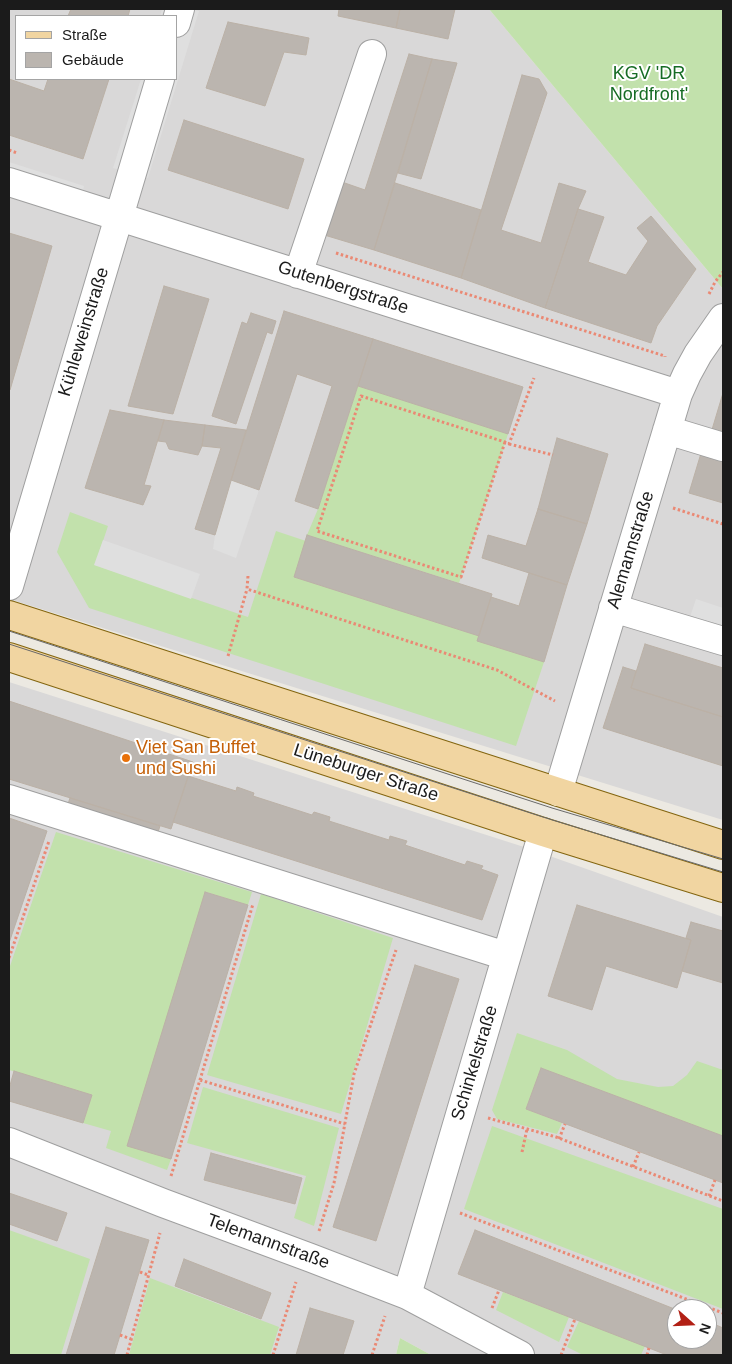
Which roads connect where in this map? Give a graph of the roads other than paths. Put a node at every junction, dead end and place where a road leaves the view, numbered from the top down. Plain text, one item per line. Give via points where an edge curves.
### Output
1 (372, 54) dead end
2 (160, 80) edge
3 (9, 182) edge
4 (119, 217) junction
5 (298, 274) junction
6 (723, 318) edge
7 (678, 394) junction
8 (667, 430) junction
9 (723, 447) edge
10 (9, 586) edge
11 (613, 608) junction
12 (9, 615) edge
13 (723, 641) edge
14 (9, 657) edge
15 (558, 792) junction
16 (9, 799) edge
17 (543, 832) junction
18 (723, 845) edge
19 (723, 888) edge
20 (506, 956) junction
21 (9, 1142) edge
22 (400, 1292) junction
23 (520, 1355) edge

1 - 5 street
2 - 4 street, Kühleweinstraße
3 - 4 street, Gutenbergstraße
4 - 5 street, Gutenbergstraße
4 - 10 street, Kühleweinstraße
5 - 7 street, Gutenbergstraße
6 - 7 street, Alemannstraße via 698,354
7 - 8 street, Alemannstraße
8 - 9 street
8 - 11 street, Alemannstraße
11 - 13 street
11 - 15 street, Alemannstraße
12 - 15 main road
14 - 17 main road, Lüneburger Straße
15 - 18 main road
16 - 20 street
17 - 19 main road, Lüneburger Straße
17 - 20 street, Schinkelstraße
20 - 22 street, Schinkelstraße via 434,1202
21 - 22 street, Telemannstraße
22 - 23 street, Telemannstraße

